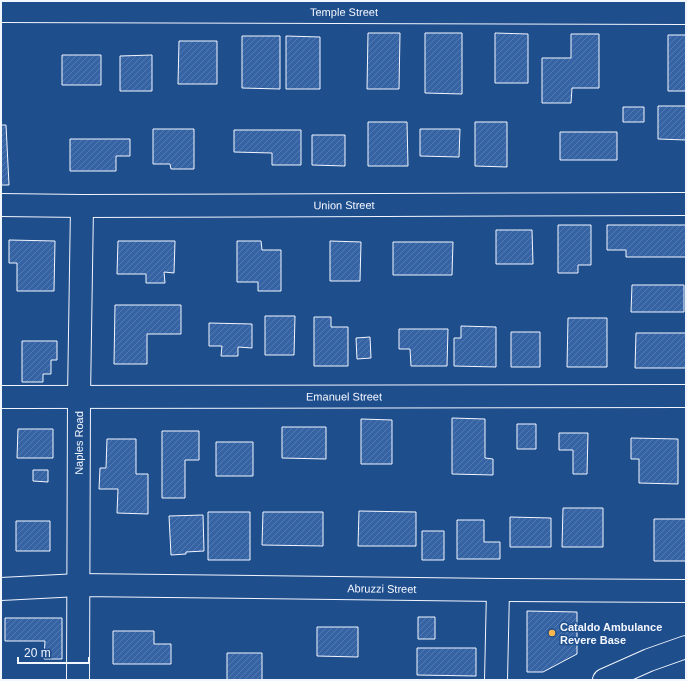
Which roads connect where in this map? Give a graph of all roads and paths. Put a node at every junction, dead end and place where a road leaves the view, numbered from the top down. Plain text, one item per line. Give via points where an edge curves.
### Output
1 (1, 12) edge
2 (686, 13) edge
3 (686, 204) edge
4 (1, 205) edge
5 (82, 206) junction
6 (686, 396) edge
7 (1, 397) edge
8 (79, 397) junction
9 (79, 585) junction
10 (1, 589) edge
11 (498, 590) junction
12 (686, 591) edge
13 (686, 647) edge
14 (78, 680) edge
15 (496, 680) edge
16 (604, 680) edge

1 - 2 main road, Temple Street
3 - 5 main road, Union Street
4 - 5 main road, Union Street
5 - 8 main road, Naples Road
6 - 8 main road, Emanuel Street
7 - 8 main road, Emanuel Street
8 - 9 main road, Naples Road
9 - 10 main road, Abruzzi Street
9 - 11 main road, Abruzzi Street
9 - 14 main road, Naples Road
11 - 12 main road, Abruzzi Street
11 - 15 main road
13 - 16 main road

